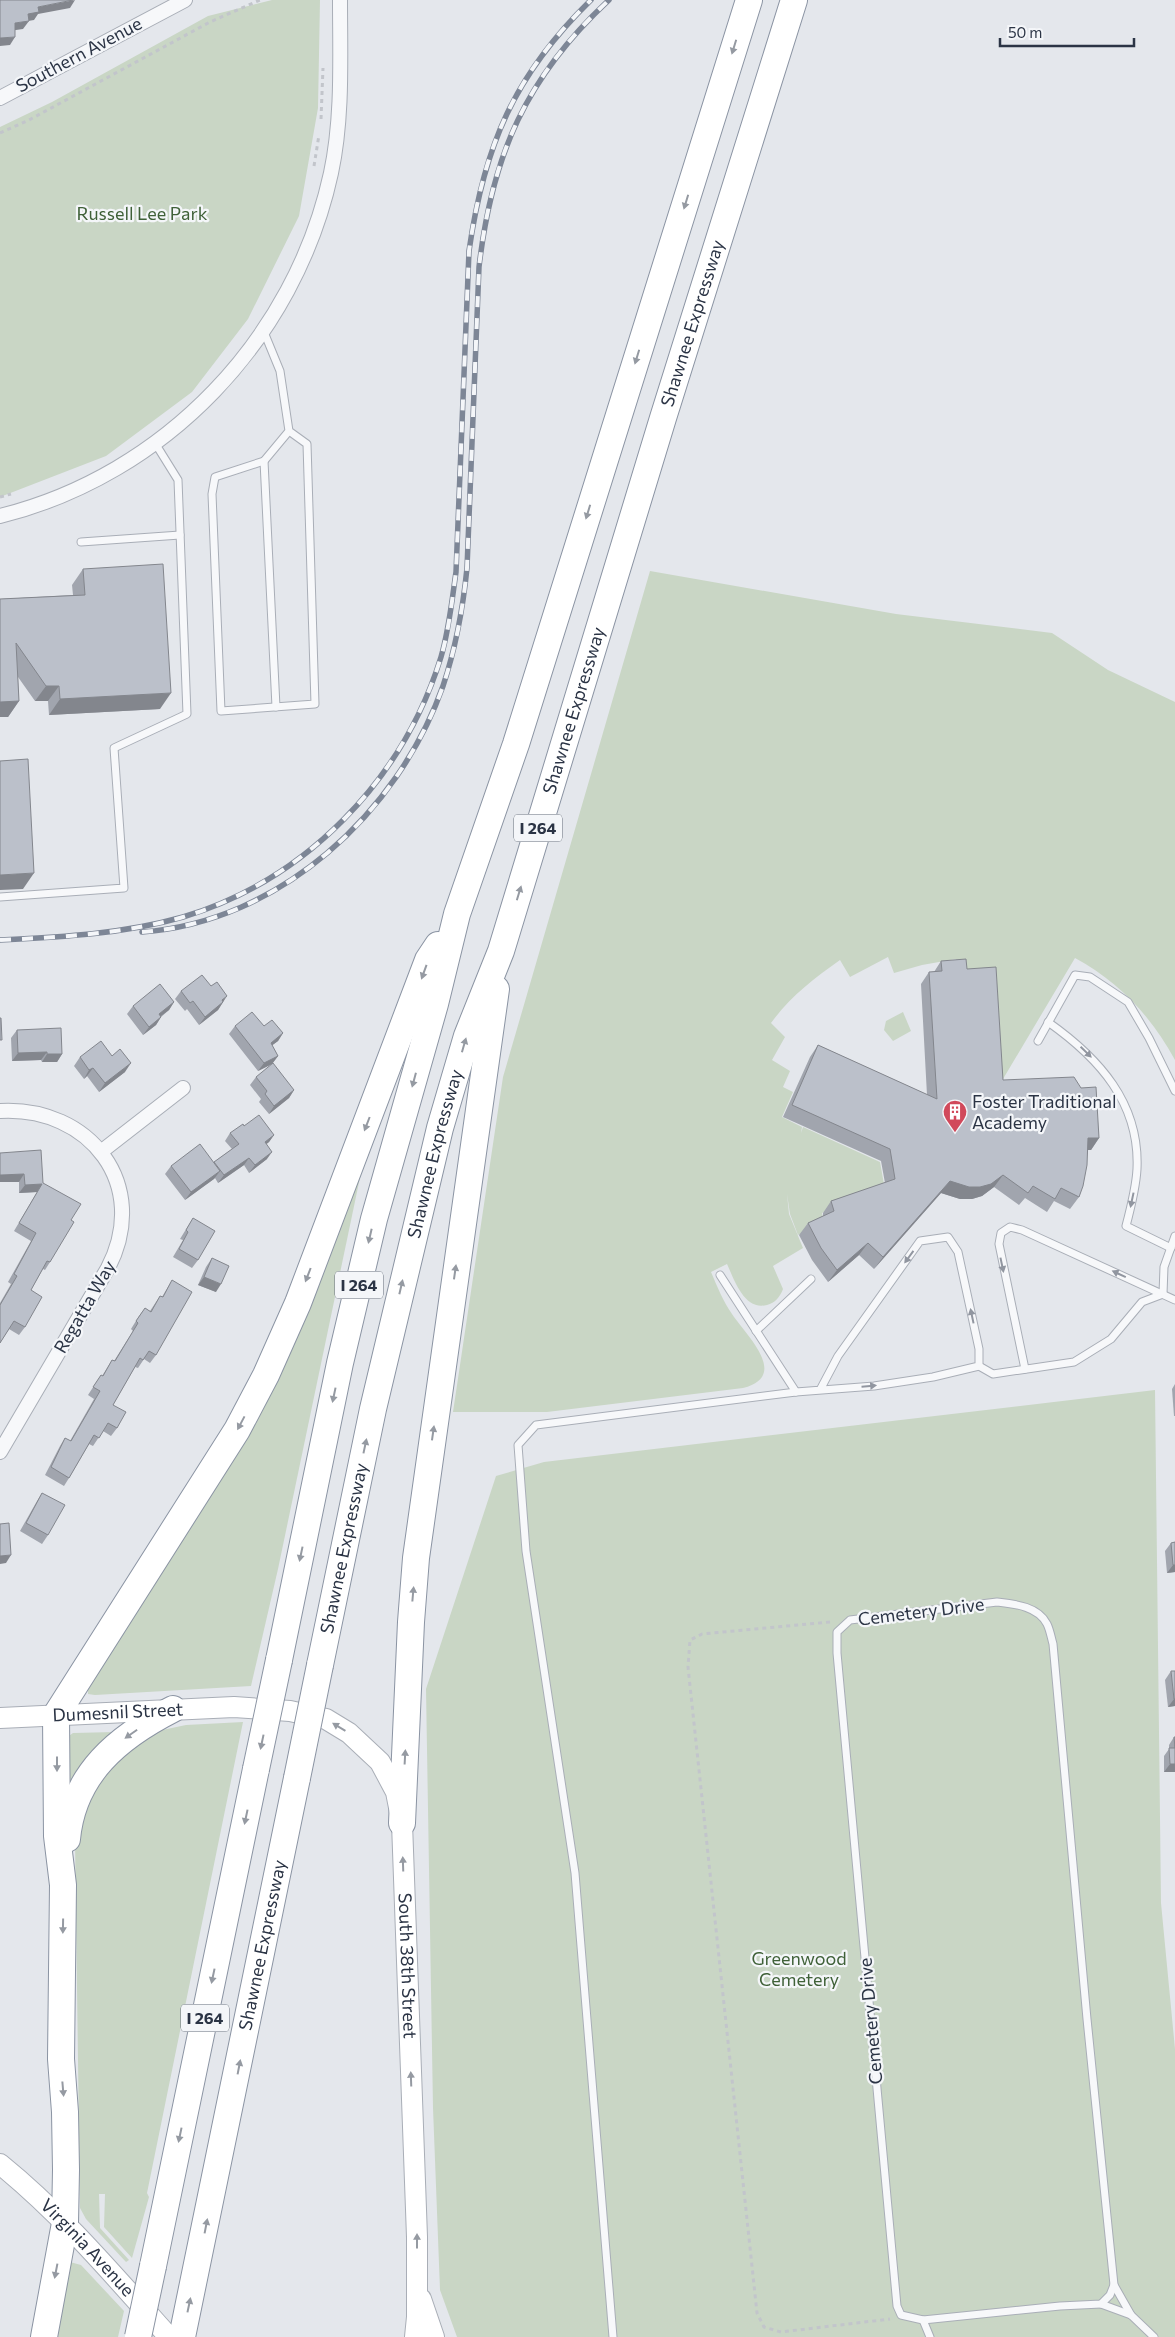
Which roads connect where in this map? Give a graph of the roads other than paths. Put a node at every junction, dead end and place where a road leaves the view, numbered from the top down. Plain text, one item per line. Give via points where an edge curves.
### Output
1 (185, 0) edge
2 (340, 0) edge
3 (749, 0) edge
4 (794, 0) edge
5 (0, 98) edge
6 (264, 332) junction
7 (289, 431) junction
8 (155, 443) junction
9 (264, 461) junction
10 (0, 516) edge
11 (180, 535) junction
12 (81, 542) dead end
13 (276, 707) junction
14 (0, 897) edge
15 (457, 914) junction
16 (501, 951) junction
17 (1048, 1022) junction
18 (1038, 1041) dead end
19 (183, 1088) dead end
20 (1175, 1091) edge
21 (0, 1111) edge
22 (102, 1151) junction
23 (1175, 1236) edge
24 (1171, 1248) junction
25 (720, 1275) dead end
26 (811, 1279) dead end
27 (1164, 1294) junction
28 (1175, 1300) edge
29 (756, 1331) junction
30 (978, 1366) junction
31 (1024, 1369) junction
32 (820, 1390) junction
33 (796, 1392) junction
34 (0, 1452) edge
35 (234, 1707) joint
36 (173, 1709) junction
37 (56, 1716) junction
38 (0, 1718) edge
39 (402, 1823) junction
40 (63, 1885) junction
41 (0, 2164) edge
42 (65, 2223) junction
43 (1114, 2285) junction
44 (417, 2290) junction
45 (1101, 2304) junction
46 (1130, 2315) junction
47 (923, 2320) junction
48 (44, 2337) edge
49 (138, 2337) edge
50 (169, 2337) edge
51 (182, 2337) edge
52 (415, 2337) edge
53 (434, 2337) edge
54 (613, 2337) edge
55 (930, 2337) edge
56 (1154, 2337) edge

1 - 5 street, Southern Avenue
2 - 6 street via 338,126 331,173 301,266
3 -> 15 highway, I 264 via 516,744
16 -> 4 highway, Shawnee Expressway / I 264
6 - 7 lane via 280,371
6 - 8 street via 222,385
7 - 9 lane
7 - 13 lane via 307,444 315,704
8 - 10 street via 94,482 36,507
8 - 11 lane via 178,480
9 - 13 lane
9 - 13 lane via 215,477 212,494 221,711
11 - 12 lane
11 - 14 lane via 187,714 114,748 124,888
15 -> 37 highway via 428,960 298,1303 266,1375 237,1430
15 -> 49 highway, I 264, bridge via 372,1229 340,1363
39 -> 16 highway via 410,1622 416,1558
51 -> 16 highway, Shawnee Expressway / I 264, bridge via 373,1409 440,1128 467,1036
17 - 18 lane
17 - 20 lane via 1075,975 1090,978 1128,1002
17 -> 24 lane via 1102,1067 1121,1097 1133,1133 1137,1168 1126,1226
19 - 22 street
21 - 22 street via 46,1115 69,1126
22 - 34 street, Regatta Way via 116,1179 122,1202 121,1237 116,1252
23 - 24 lane
24 - 27 lane via 1164,1267
25 - 29 lane
26 - 29 lane
27 - 28 lane
27 - 31 lane via 1142,1302 1111,1339 1074,1362
27 -> 31 lane via 1022,1230 1010,1228 1001,1233 998,1244
29 - 33 lane
30 - 31 lane via 993,1374
32 -> 30 lane via 874,1386
30 -> 32 lane via 980,1349 958,1252 948,1237 920,1241 838,1356
32 - 33 lane
33 - 54 lane via 536,1425 518,1445 526,1551 575,1873
35 - 36 main road, Dumesnil Street
39 -> 35 main road, South 38th Street via 396,1792 380,1762 349,1733 326,1719 290,1711
36 - 37 main road, Dumesnil Street
36 -> 40 highway via 148,1722 110,1751 96,1765 78,1793 68,1832
37 - 38 main road, Dumesnil Street
37 -> 40 highway via 57,1836
44 -> 39 main road, South 38th Street
40 -> 42 highway via 61,2058
41 - 42 main road, Virginia Avenue
42 -> 48 highway
42 - 50 main road, Virginia Avenue
43 - 45 lane
43 - 46 lane, Cemetery Drive
43 - 47 lane, Cemetery Drive via 1053,1644 1047,1623 1035,1612 997,1602 850,1620 837,1632 836,1653 897,2306 901,2315
44 - 52 main road, South 38th Street
44 - 53 main road
45 - 46 lane, Cemetery Drive
45 - 47 lane, Cemetery Drive
46 - 56 lane, Cemetery Drive
47 - 55 lane

